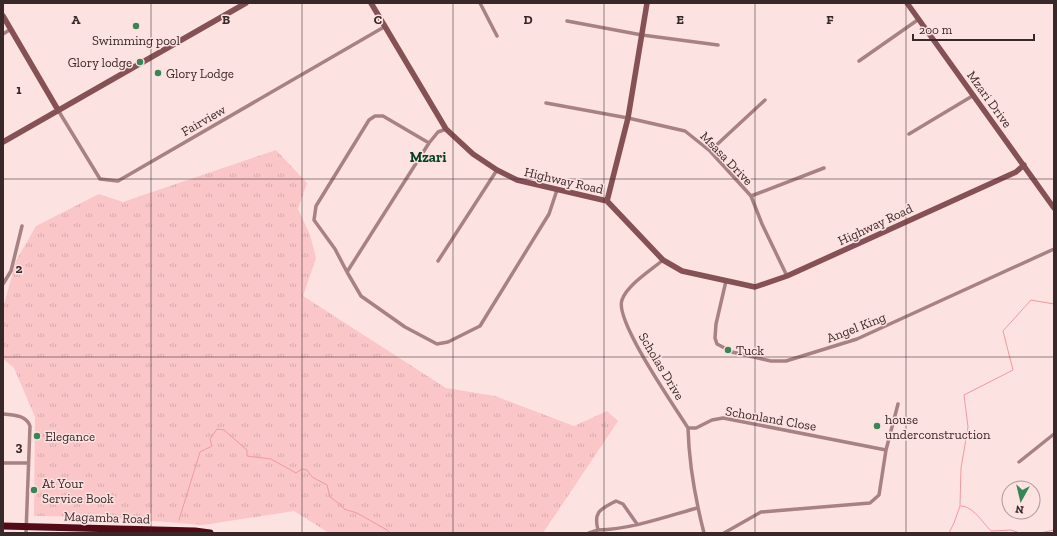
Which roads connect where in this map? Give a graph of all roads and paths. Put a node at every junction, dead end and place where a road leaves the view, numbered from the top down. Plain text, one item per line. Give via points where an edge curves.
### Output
1 (246, 3) edge
2 (370, 3) edge
3 (480, 3) edge
4 (647, 3) edge
5 (908, 3) edge
6 (3, 16) edge
7 (919, 19) junction
8 (567, 21) dead end
9 (384, 27) junction
10 (11, 29) junction
11 (3, 34) edge
12 (642, 35) junction
13 (497, 36) dead end
14 (718, 45) dead end
15 (859, 61) dead end
16 (974, 95) junction
17 (765, 100) dead end
18 (546, 103) dead end
19 (58, 110) junction
20 (628, 118) junction
21 (446, 129) junction
22 (909, 134) dead end
23 (3, 142) edge
24 (429, 142) junction
25 (710, 151) junction
26 (1024, 165) junction
27 (824, 168) dead end
28 (496, 170) junction
29 (557, 190) junction
30 (751, 196) junction
31 (607, 201) junction
32 (1054, 208) edge
33 (22, 226) dead end
34 (1054, 249) edge
35 (663, 260) junction
36 (438, 261) dead end
37 (347, 272) junction
38 (787, 276) junction
39 (726, 281) junction
40 (3, 284) edge
41 (898, 404) dead end
42 (3, 414) edge
43 (688, 428) junction
44 (1054, 434) edge
45 (886, 450) junction
46 (1019, 462) dead end
47 (3, 463) edge
48 (28, 463) junction
49 (697, 508) junction
50 (637, 524) junction
51 (3, 526) edge
52 (26, 530) edge
53 (598, 530) junction
54 (210, 533) edge
55 (589, 533) edge
56 (704, 533) edge
57 (724, 533) edge

1 - 19 street
2 - 9 street, Highway Road
3 - 13 street
4 - 12 street
5 - 7 street, Mzari Drive
6 - 10 street
7 - 15 street
7 - 16 street, Mzari Drive
8 - 12 street
9 - 19 street, Fairview via 118,181 100,179
9 - 21 street, Highway Road
10 - 11 street
10 - 19 street
12 - 14 street
12 - 20 street
16 - 22 street
16 - 26 street, Mzari Drive
17 - 25 street
18 - 20 street, Msasa Drive
19 - 23 street
20 - 25 street, Msasa Drive via 686,131
20 - 31 street
21 - 24 street via 438,132
21 - 28 street, Highway Road via 473,154
24 - 37 street
24 - 37 street via 383,116 369,120 316,206 314,220 336,249
25 - 30 street, Msasa Drive
26 - 32 street, Mzari Drive
26 - 38 street, Highway Road via 1016,172
27 - 30 street
28 - 29 street, Highway Road via 517,180
28 - 36 street
29 - 31 street, Highway Road
29 - 37 street via 550,214 480,326 448,342 437,344 405,328 361,296
30 - 38 street, Msasa Drive
31 - 35 street, Highway Road
33 - 40 street via 11,271
34 - 39 street, Angel King via 857,339 786,361 771,361 732,352 717,344 716,324
35 - 39 street, Highway Road via 682,271
35 - 43 street, Scholas Drive via 626,291 621,301 622,313 632,338
38 - 39 street, Highway Road via 754,286
41 - 45 street
42 - 48 street via 18,415 29,422
43 - 45 street, Schonland Close via 696,428 723,418
43 - 49 street via 689,457
44 - 46 street
45 - 57 street via 879,495 870,503 761,512
47 - 48 street
48 - 52 street
49 - 50 street
49 - 56 street
50 - 53 street
50 - 53 street via 623,504 616,501 600,509 596,520
51 - 52 highway, Magamba Road
52 - 54 highway, Magamba Road
53 - 55 street

